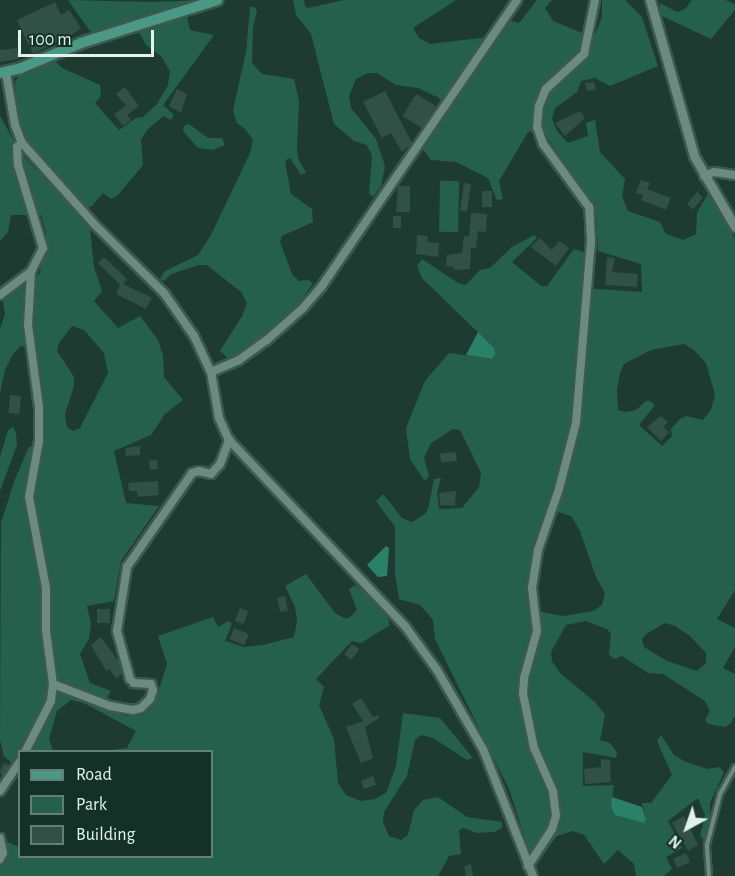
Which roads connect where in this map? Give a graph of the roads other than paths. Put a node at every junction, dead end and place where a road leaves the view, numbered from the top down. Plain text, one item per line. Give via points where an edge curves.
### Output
1 (217, 0) edge
2 (517, 0) edge
3 (595, 0) edge
4 (650, 0) edge
5 (3, 73) edge
6 (22, 143) junction
7 (735, 175) edge
8 (704, 176) junction
9 (735, 227) edge
10 (31, 272) junction
11 (0, 295) edge
12 (212, 372) junction
13 (229, 440) junction
14 (53, 684) junction
15 (26, 750) edge
16 (18, 764) edge
17 (735, 767) edge
18 (0, 791) edge
19 (0, 838) edge
20 (0, 859) edge
21 (528, 866) junction
22 (533, 876) edge
23 (709, 876) edge

1 - 5 main road via 81,43
2 - 12 street via 322,286 267,340 239,360
3 - 21 street via 584,54 546,89 537,127 543,144 589,207 591,241 576,423 538,550 532,588 537,632 523,694 534,748 553,791 556,816
4 - 8 street via 694,156
5 - 6 street
6 - 10 street via 17,147 18,165 43,248
6 - 12 street via 94,225 164,293 194,336
7 - 8 street via 714,172
8 - 9 street
10 - 11 street
10 - 14 street via 28,325 39,407 39,441 29,496 46,588 46,631
12 - 13 street via 219,418
13 - 14 street via 220,464 211,474 192,473 127,567 117,631 130,679 151,684 150,699 133,710 110,706
13 - 21 street via 420,644 483,749
14 - 15 street via 51,701
16 - 18 street
17 - 23 lane via 720,794 707,845
19 - 20 street
21 - 22 street

